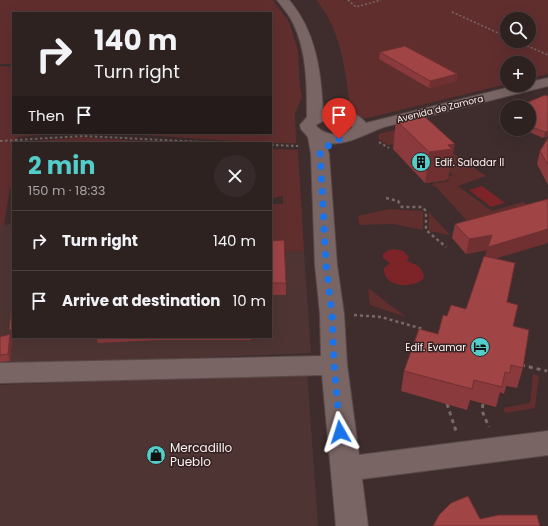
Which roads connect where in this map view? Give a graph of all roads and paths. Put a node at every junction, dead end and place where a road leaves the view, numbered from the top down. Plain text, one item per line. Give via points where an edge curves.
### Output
1 (283, 0) edge
2 (348, 0) edge
3 (381, 0) edge
4 (452, 12) dead end
5 (500, 34) edge
6 (532, 48) edge
7 (548, 55) edge
8 (548, 82) edge
9 (358, 126) junction
10 (317, 131) junction
11 (121, 134) edge
12 (119, 137) junction
13 (0, 141) edge
14 (206, 142) edge
15 (272, 145) edge
16 (386, 198) dead end
17 (446, 247) dead end
18 (332, 314) junction
19 (422, 329) edge
20 (334, 365) junction
21 (521, 365) edge
22 (547, 371) edge
23 (0, 373) edge
24 (447, 404) dead end
25 (483, 404) dead end
26 (484, 416) dead end
27 (453, 420) dead end
28 (548, 443) edge
29 (345, 469) junction
30 (352, 526) edge

1 - 10 street via 298,19 308,46
2 - 3 path via 356,7
4 - 5 path
6 - 7 path
8 - 9 street, Avenida de Zamora via 378,124
9 - 10 street, Avenida de Zamora via 351,137 339,139
9 - 10 street via 330,115
10 - 15 path
10 - 18 street
11 - 12 path
12 - 13 path via 83,136
12 - 14 path
16 - 17 path via 398,201 402,207 422,207 426,211 426,230
18 - 19 path via 381,317
18 - 20 street
20 - 23 street
20 - 29 street
21 - 22 path
24 - 27 path
25 - 26 path
28 - 29 street
29 - 30 street

